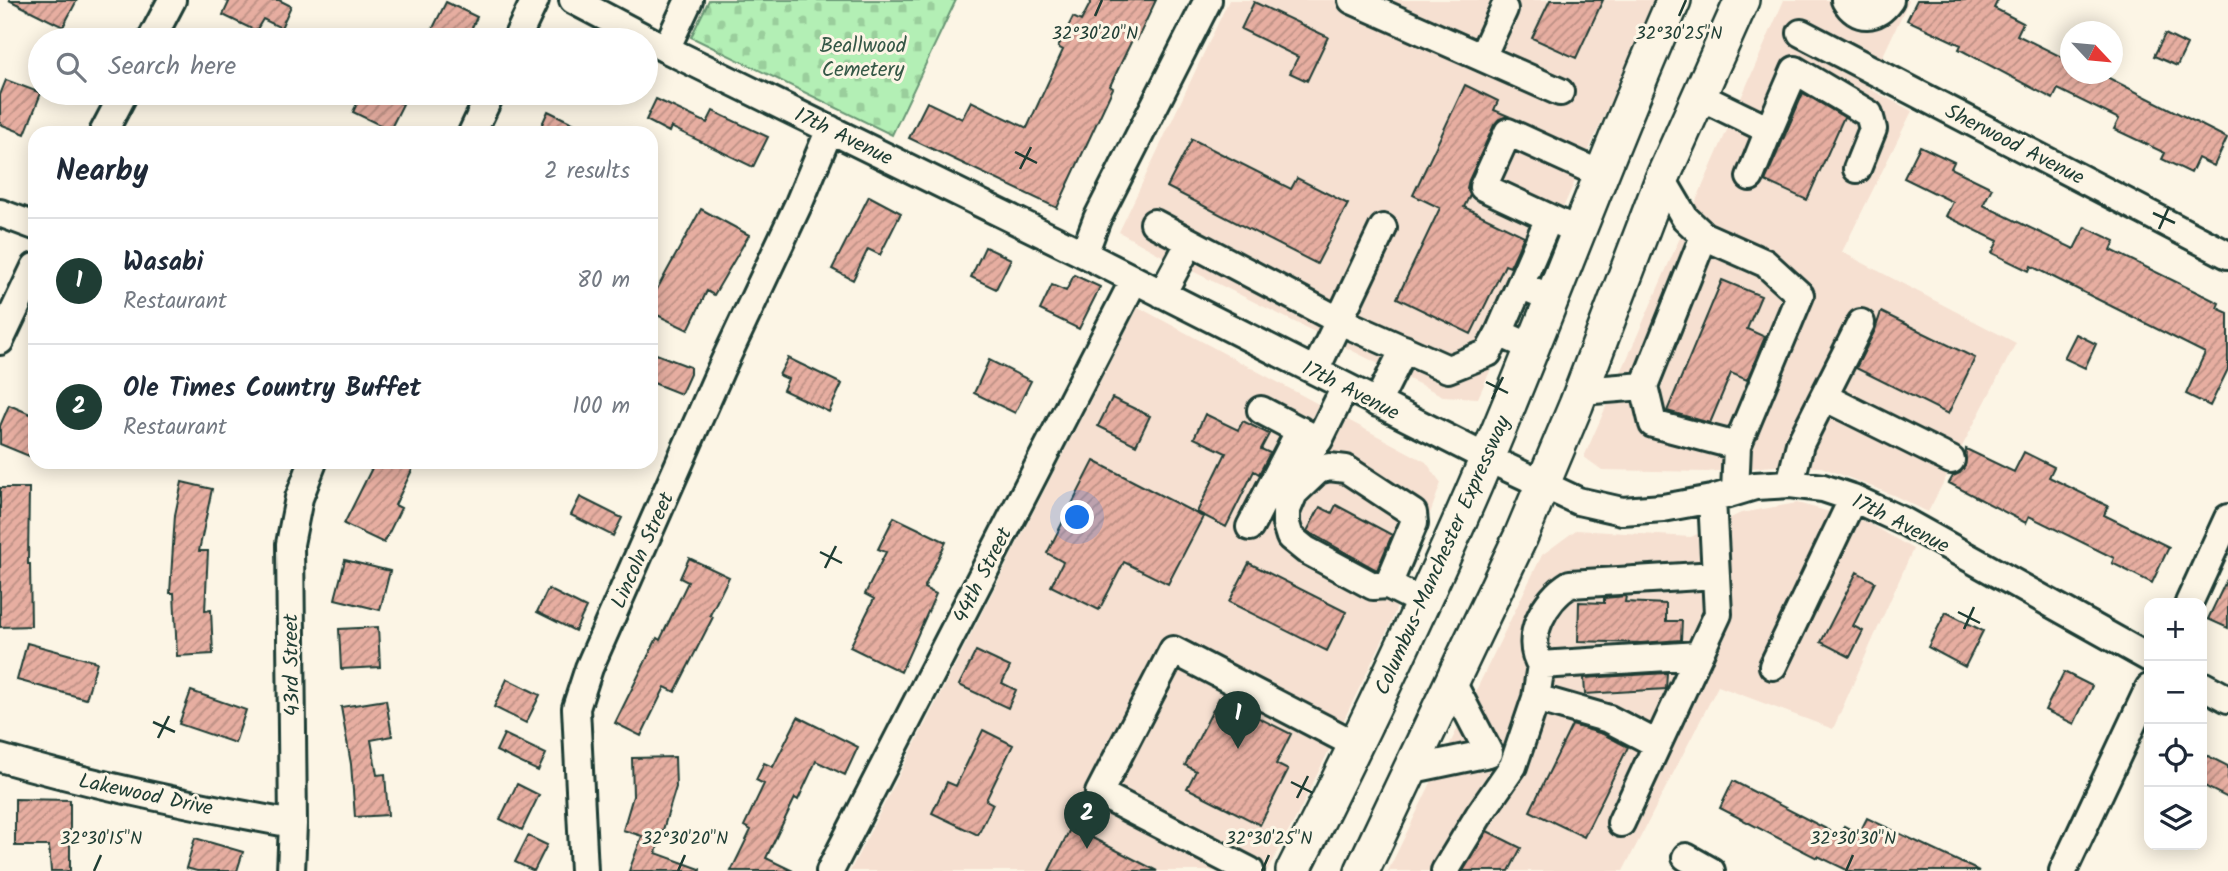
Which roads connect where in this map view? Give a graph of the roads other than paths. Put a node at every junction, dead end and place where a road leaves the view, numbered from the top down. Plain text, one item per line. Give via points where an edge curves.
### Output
1 (173, 0) edge
2 (536, 0) edge
3 (573, 0) edge
4 (689, 0) edge
5 (1208, 0) edge
6 (1352, 0) edge
7 (1674, 0) edge
8 (1742, 0) edge
9 (1845, 0) edge
10 (1890, 0) edge
11 (1502, 8) edge
12 (158, 28) edge
13 (522, 28) edge
14 (627, 28) edge
15 (1801, 33) dead end
16 (658, 44) edge
17 (666, 48) junction
18 (1482, 57) junction
19 (1560, 92) dead end
20 (1699, 96) junction
21 (118, 105) edge
22 (485, 105) edge
23 (107, 126) edge
24 (475, 126) edge
25 (830, 129) junction
26 (1769, 130) junction
27 (1857, 169) dead end
28 (1600, 174) junction
29 (1749, 177) dead end
30 (1662, 179) junction
31 (0, 213) edge
32 (28, 223) edge
33 (1154, 223) dead end
34 (1563, 225) junction
35 (1383, 228) dead end
36 (1704, 236) junction
37 (1190, 243) junction
38 (1084, 254) junction
39 (2228, 255) edge
40 (1133, 280) junction
41 (28, 282) edge
42 (1520, 285) junction
43 (1162, 294) junction
44 (1551, 298) junction
45 (1340, 321) junction
46 (1861, 323) dead end
47 (1499, 333) junction
48 (0, 341) edge
49 (1531, 347) junction
50 (1404, 349) junction
51 (1315, 371) junction
52 (1644, 386) junction
53 (1345, 387) junction
54 (1581, 391) junction
55 (1824, 397) junction
56 (1377, 403) junction
57 (1261, 410) dead end
58 (1309, 435) junction
59 (1737, 446) junction
60 (1487, 458) junction
61 (1951, 460) dead end
62 (310, 469) edge
63 (1346, 469) junction
64 (1790, 484) junction
65 (1543, 486) junction
66 (1294, 493) junction
67 (1723, 495) junction
68 (1853, 498) junction
69 (2228, 518) edge
70 (1250, 527) dead end
71 (1716, 575) junction
72 (1388, 585) junction
73 (2191, 598) edge
74 (1422, 602) junction
75 (1699, 655) junction
76 (2144, 655) edge
77 (1541, 666) junction
78 (1773, 666) dead end
79 (1452, 684) junction
80 (2207, 688) edge
81 (1536, 698) junction
82 (2144, 699) edge
83 (2228, 699) edge
84 (1657, 744) junction
85 (1356, 745) junction
86 (1489, 753) junction
87 (0, 758) edge
88 (1513, 766) junction
89 (1413, 769) junction
90 (1621, 823) dead end
91 (293, 824) junction
92 (1686, 857) dead end
93 (291, 871) edge
94 (584, 871) edge
95 (830, 871) edge
96 (1250, 871) edge
97 (1293, 871) edge
98 (1362, 871) edge
99 (1445, 871) edge
100 (1711, 871) edge
101 (2063, 871) edge

1 - 12 street
2 - 13 street
3 - 14 street, 17th Avenue
4 - 17 street
5 - 38 street via 1097,219
6 - 18 street
7 - 28 main road, Columbus-Manchester Expressway
8 - 20 main road
9 - 10 street via 1857,14 1866,16
11 - 18 street
15 - 39 street, Sherwood Avenue
16 - 17 street, 17th Avenue
17 - 25 street, 17th Avenue
18 - 19 street
20 - 26 street
20 - 30 main road
21 - 23 street
22 - 24 street
25 - 38 street, 17th Avenue
25 - 94 street, Lincoln Street via 589,668 576,708
26 - 27 street via 1795,70 1869,114 1873,129
26 - 29 street
28 - 34 main road, Columbus-Manchester Expressway
28 - 34 street via 1508,132 1483,187
30 - 36 street via 1685,218
30 - 54 main road
31 - 32 street
33 - 37 street
34 - 42 street
34 - 44 main road, Columbus-Manchester Expressway
35 - 45 street
36 - 52 street
36 - 59 street via 1765,263 1800,295
37 - 43 street
37 - 45 street
38 - 40 street, 17th Avenue
40 - 43 street, 17th Avenue
40 - 95 street, 44th Street
41 - 48 street
42 - 44 street
42 - 47 street
43 - 51 street, 17th Avenue
44 - 49 main road, Columbus-Manchester Expressway
45 - 50 street
45 - 51 street
46 - 55 street
47 - 49 street
47 - 50 street via 1488,353 1448,369
49 - 60 main road, Columbus-Manchester Expressway
50 - 56 street
51 - 53 street, 17th Avenue
52 - 54 street
52 - 59 street via 1653,424
53 - 56 street, 17th Avenue
53 - 58 street
54 - 65 main road
55 - 61 street
55 - 64 street via 1800,444
56 - 60 street, 17th Avenue
57 - 58 street
58 - 63 street via 1343,457
58 - 66 street via 1309,452
58 - 70 street
59 - 67 street
60 - 65 street, 17th Avenue
60 - 74 main road, Columbus-Manchester Expressway
62 - 91 street, 43rd Street via 290,544
63 - 66 street via 1318,470
63 - 72 street via 1413,513 1414,523
64 - 67 street, 17th Avenue via 1755,486
64 - 68 street, 17th Avenue
65 - 67 street, 17th Avenue via 1578,501 1622,511
65 - 79 main road
66 - 72 street via 1286,512 1290,537 1373,586
67 - 71 street
68 - 76 street, 17th Avenue via 1905,522
68 - 78 street
69 - 73 street
71 - 75 street via 1718,614
71 - 77 street via 1570,584 1557,591 1542,613 1533,648
72 - 74 street
74 - 85 main road, Columbus-Manchester Expressway
75 - 77 street
75 - 84 street
77 - 81 street
79 - 86 street
79 - 89 main road
80 - 83 street
81 - 84 street via 1609,719
81 - 88 street
82 - 101 street
84 - 90 street
85 - 96 street via 1173,650 1099,793
85 - 97 main road, Columbus-Manchester Expressway
86 - 88 street
86 - 89 street
87 - 91 street, Lakewood Drive via 161,799
88 - 99 street
89 - 98 main road
91 - 93 street, 43rd Street
92 - 100 street

